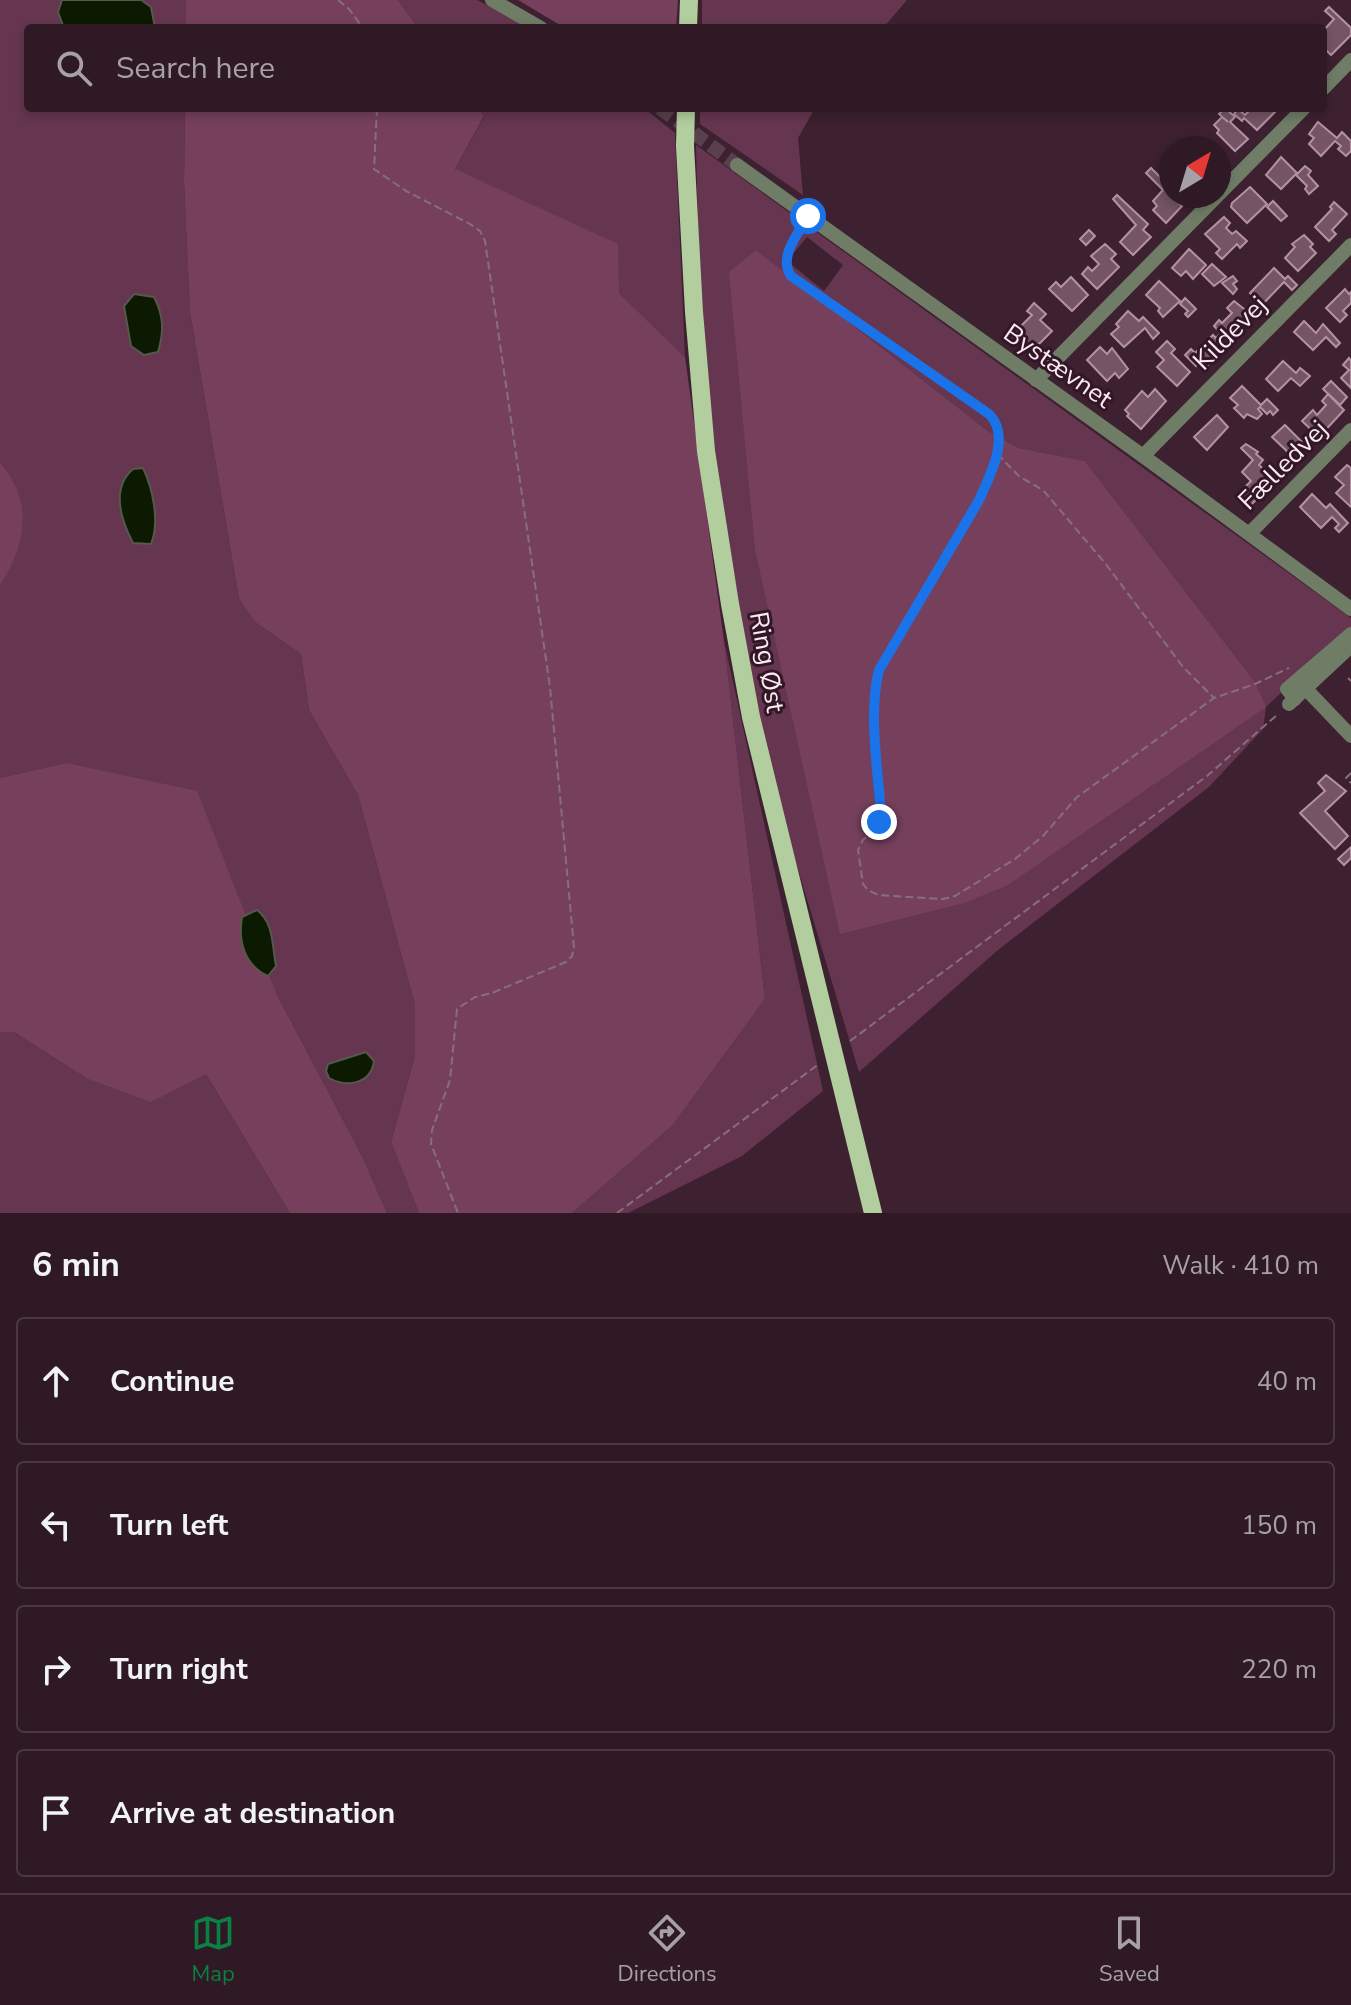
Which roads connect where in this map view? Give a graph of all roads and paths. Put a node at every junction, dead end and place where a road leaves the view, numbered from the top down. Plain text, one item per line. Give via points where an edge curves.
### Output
1 (338, 0) edge
2 (492, 0) edge
3 (689, 0) edge
4 (360, 24) edge
5 (534, 24) edge
6 (688, 24) edge
7 (1351, 60) edge
8 (1327, 85) edge
9 (377, 112) edge
10 (686, 112) edge
11 (1300, 112) edge
12 (737, 165) tunnel mouth
13 (1231, 182) edge
14 (1205, 208) edge
15 (808, 216) junction
16 (1351, 245) edge
17 (1036, 380) junction
18 (1351, 430) edge
19 (996, 453) junction
20 (1143, 456) junction
21 (1250, 533) junction
22 (1351, 609) edge
23 (1351, 634) edge
24 (1351, 646) edge
25 (1289, 668) dead end
26 (1297, 697) junction
27 (1214, 698) junction
28 (1351, 736) edge
29 (1351, 773) edge
30 (1351, 783) edge
31 (850, 1041) dead end
32 (819, 1064) dead end
33 (458, 1213) edge
34 (617, 1213) edge
35 (873, 1213) edge

1 - 4 path
2 - 5 street
3 - 6 main road
7 - 8 street
9 - 33 path via 374,169 470,224 485,241 550,687 574,948 566,962 457,1009 455,1056 431,1144
10 - 35 main road, Ring Øst via 706,451 730,604 751,717
11 - 13 street
12 - 15 street, Bystævnet
14 - 17 street
15 - 17 street, Bystævnet
15 - 19 path via 786,257 791,276 989,414 1000,438
16 - 20 street, Kildevej
17 - 20 street, Bystævnet
18 - 21 street, Fælledvej
19 - 27 path via 1020,477 1043,490 1183,667
19 - 27 path via 978,502 879,670 874,708 881,814 858,850 868,890 878,895 955,896 1015,859 1077,797
20 - 21 street, Bystævnet
21 - 22 street, Bystævnet
23 - 26 street via 1287,689
24 - 26 street
25 - 27 path
26 - 28 street
26 - 31 path via 1207,776
29 - 30 path via 1346,778
32 - 34 path

